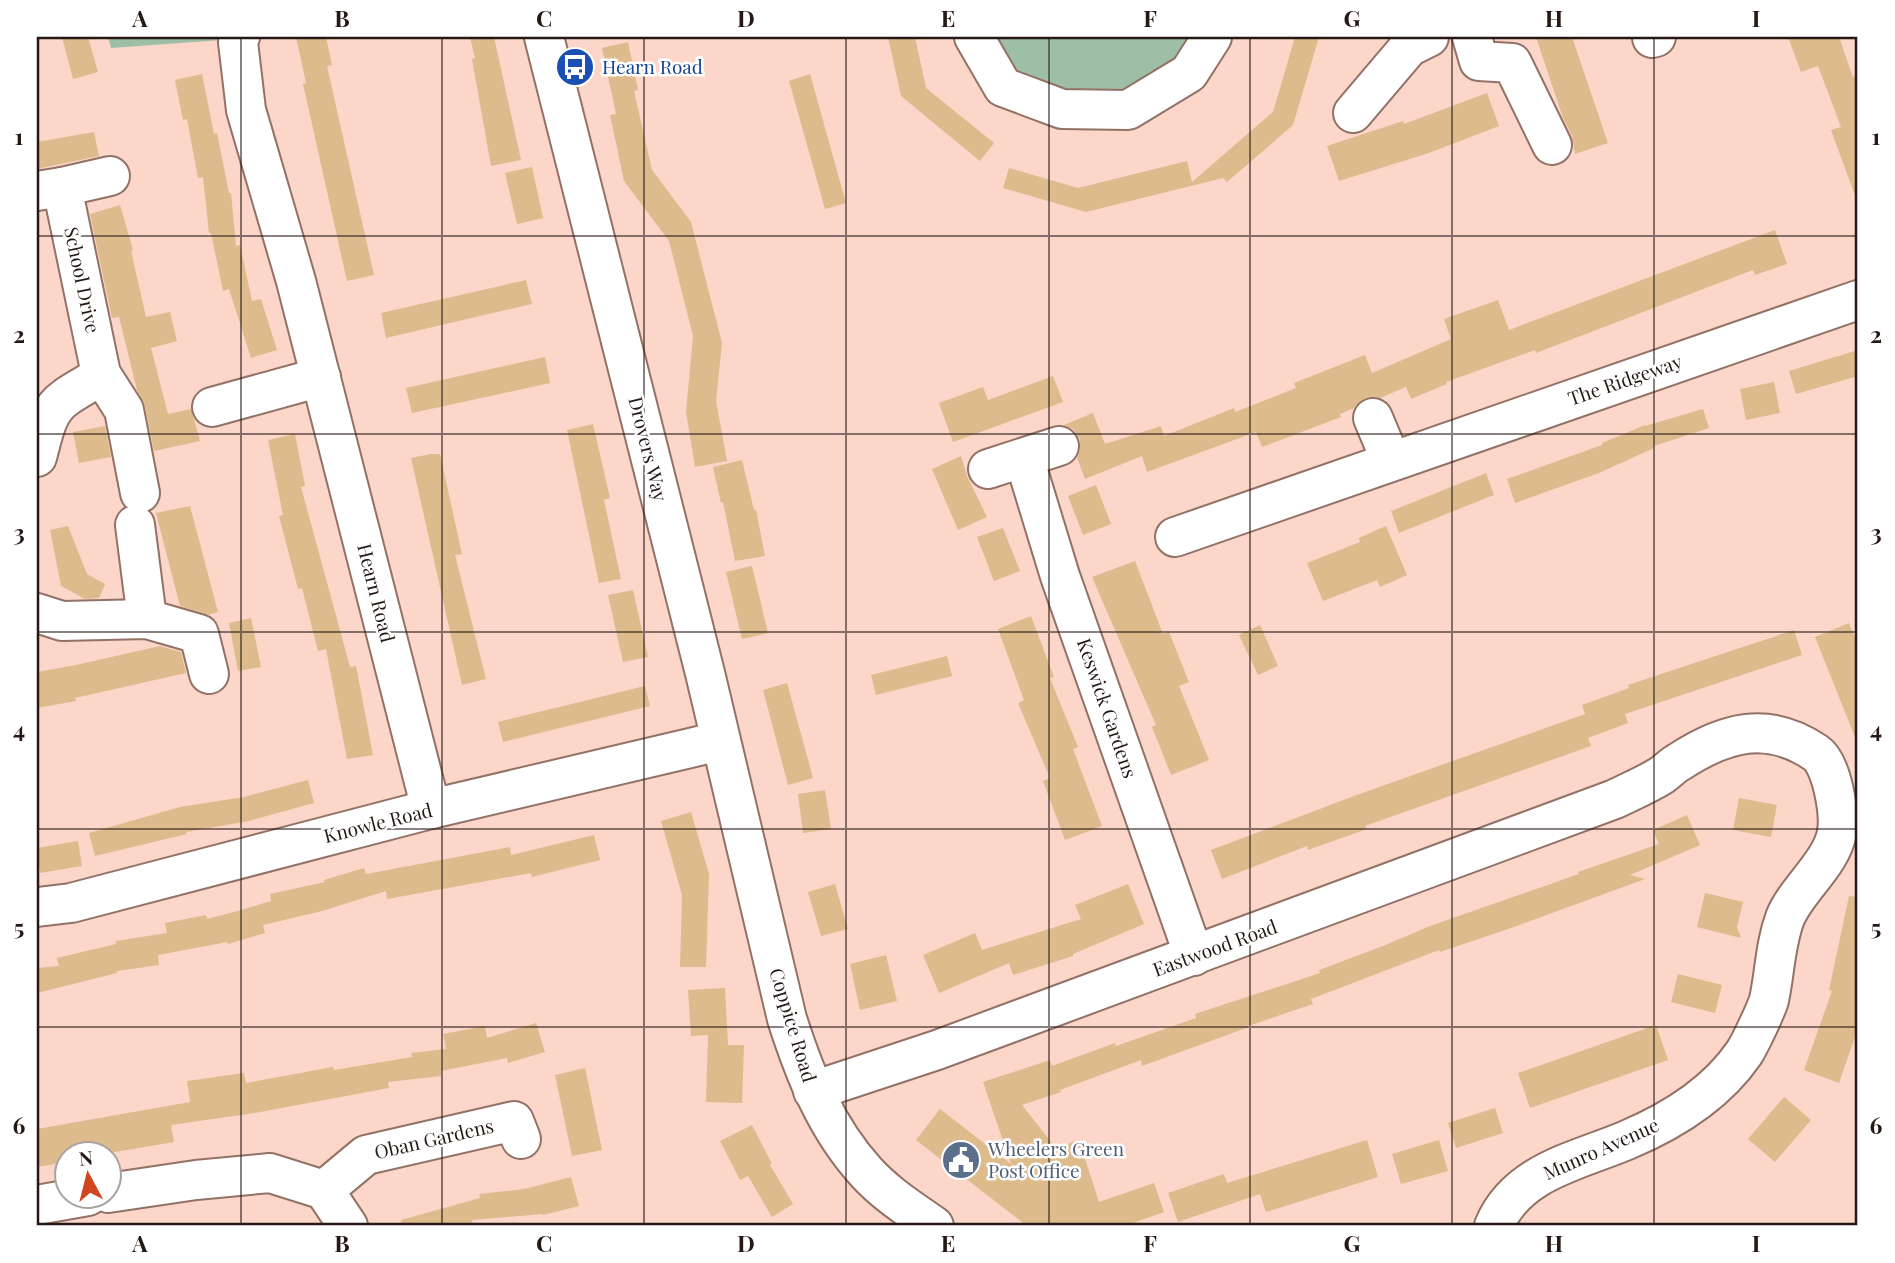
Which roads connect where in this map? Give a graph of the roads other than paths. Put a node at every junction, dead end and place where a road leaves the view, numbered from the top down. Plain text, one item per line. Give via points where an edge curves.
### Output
1 (240, 37) edge
2 (544, 37) edge
3 (974, 37) edge
4 (1212, 37) edge
5 (1429, 37) edge
6 (1472, 37) edge
7 (1353, 113) dead end
8 (1552, 145) dead end
9 (110, 176) dead end
10 (49, 189) edge
11 (1858, 300) edge
12 (102, 374) junction
13 (321, 377) junction
14 (212, 407) dead end
15 (1373, 418) dead end
16 (37, 457) edge
17 (1024, 457) dead end
18 (1391, 461) junction
19 (1175, 537) dead end
20 (37, 613) edge
21 (147, 619) junction
22 (209, 674) dead end
23 (720, 741) junction
24 (1615, 799) joint
25 (431, 809) junction
26 (750, 861) joint
27 (37, 907) edge
28 (1194, 956) junction
29 (813, 1091) junction
30 (515, 1120) dead end
31 (324, 1190) junction
32 (122, 1191) edge
33 (348, 1226) edge
34 (934, 1226) edge
35 (1494, 1226) edge

1 - 13 street, Hearn Road via 246,110
2 - 23 street, Drovers Way
3 - 4 street via 1003,87 1062,109 1128,110 1189,73
5 - 7 street via 1409,47
6 - 8 street via 1479,61 1512,64
9 - 10 street, School Drive
10 - 12 street, School Drive
11 - 18 street, The Ridgeway
12 - 16 street via 52,411
12 - 21 street, School Drive via 124,410 142,500
13 - 14 street
13 - 25 street, Hearn Road
15 - 18 street
17 - 28 street, Keswick Gardens via 1060,576
18 - 19 street, The Ridgeway
20 - 21 street via 62,621
21 - 22 street via 200,634
23 - 25 street, Knowle Road
23 - 26 street, Drovers Way
24 - 28 street, Eastwood Road
24 - 35 street, Munro Avenue via 1709,746 1746,733 1775,733 1821,757 1834,794 1837,834 1787,914 1777,940 1769,1003 1744,1052 1718,1083 1681,1113 1531,1180 1499,1213
25 - 27 street, Knowle Road via 71,903
26 - 29 street, Coppice Road via 787,1019
28 - 29 street, Eastwood Road
29 - 34 street, Coppice Road via 866,1172
30 - 31 street, Oban Gardens via 366,1155
31 - 32 street via 270,1173
31 - 33 street

